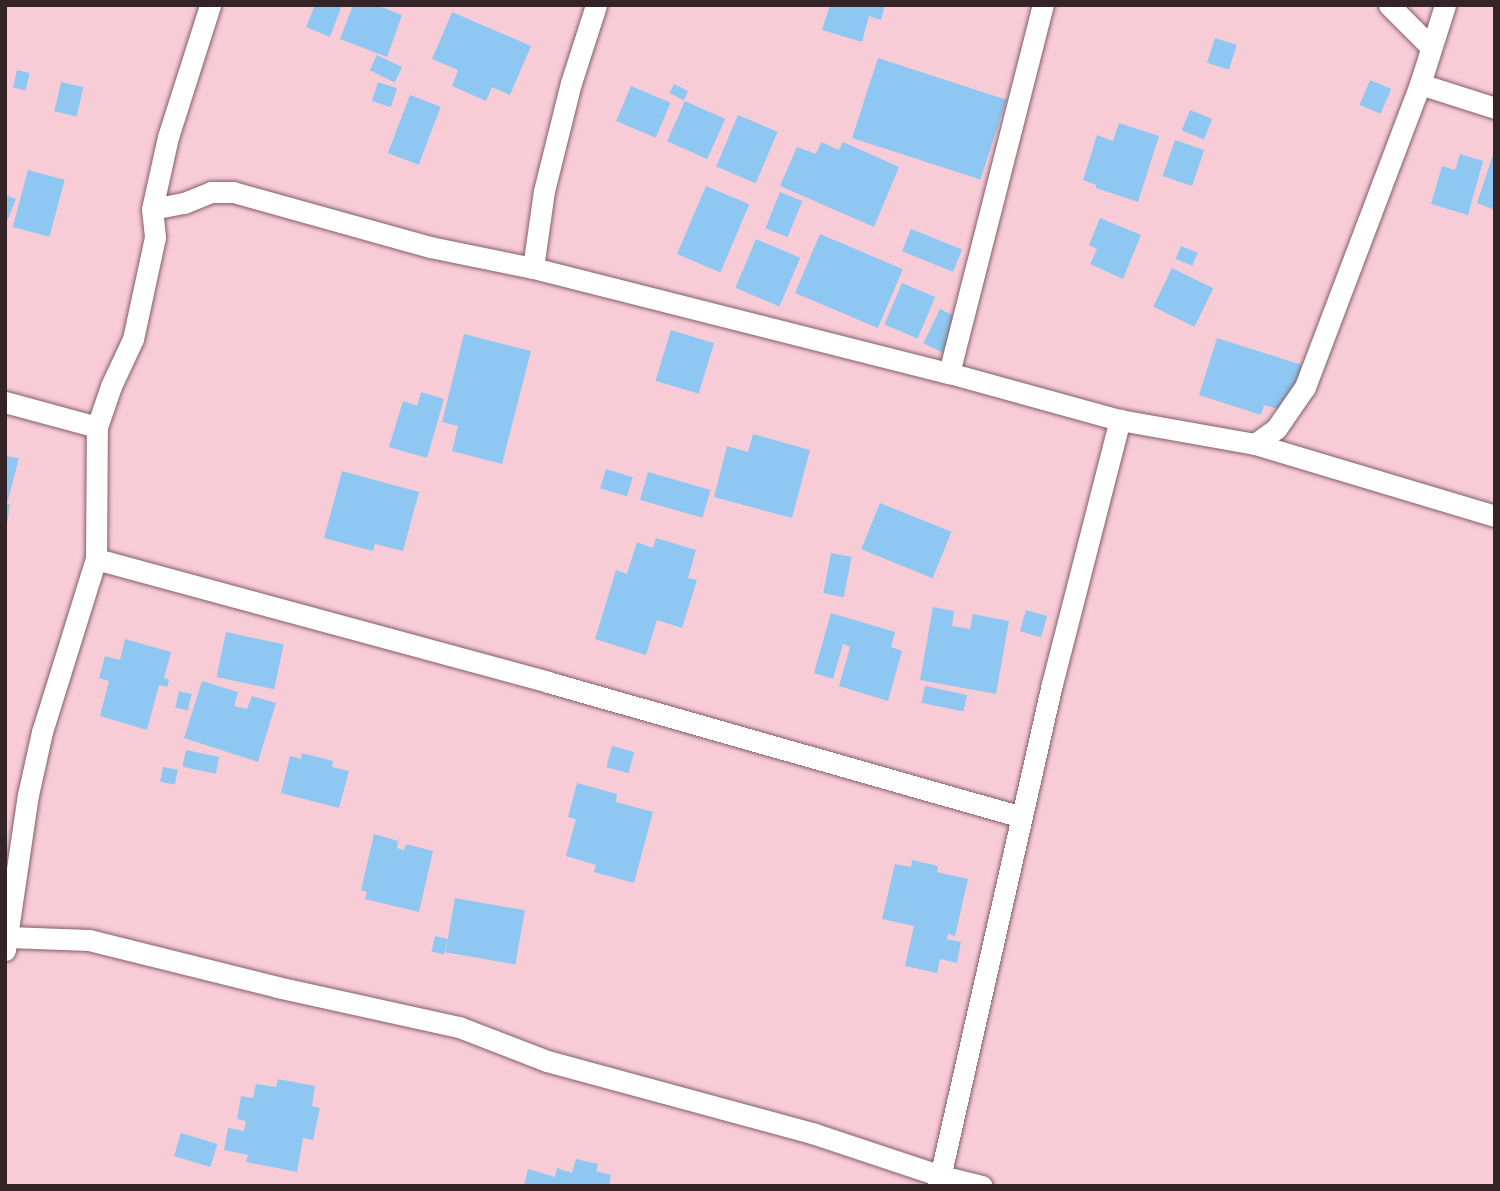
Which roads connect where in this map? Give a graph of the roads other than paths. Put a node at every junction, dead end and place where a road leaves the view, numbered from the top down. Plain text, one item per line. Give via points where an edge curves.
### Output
1 (210, 5) edge
2 (596, 5) edge
3 (1043, 5) edge
4 (1390, 5) edge
5 (1445, 5) edge
6 (1431, 47) junction
7 (1420, 84) junction
8 (1495, 108) edge
9 (152, 209) junction
10 (533, 268) junction
11 (949, 373) junction
12 (5, 402) edge
13 (1120, 420) junction
14 (97, 427) junction
15 (1255, 444) junction
16 (1495, 516) edge
17 (96, 559) junction
18 (1021, 817) junction
19 (7, 943) edge
20 (940, 1181) edge
21 (982, 1186) edge

1 - 9 street via 168,137
2 - 10 street via 544,191
3 - 11 street
4 - 6 street
5 - 6 street
6 - 7 street
7 - 8 street
7 - 15 street via 1306,387 1276,429
9 - 10 street via 211,192 233,192 430,247
9 - 14 street via 155,237 133,339
10 - 11 street
11 - 13 street
12 - 14 street
13 - 15 street
13 - 18 street
14 - 17 street
15 - 16 street
17 - 18 street
17 - 19 street via 39,744
18 - 20 street
19 - 20 street via 89,940 459,1027 547,1061 812,1133
20 - 21 street

